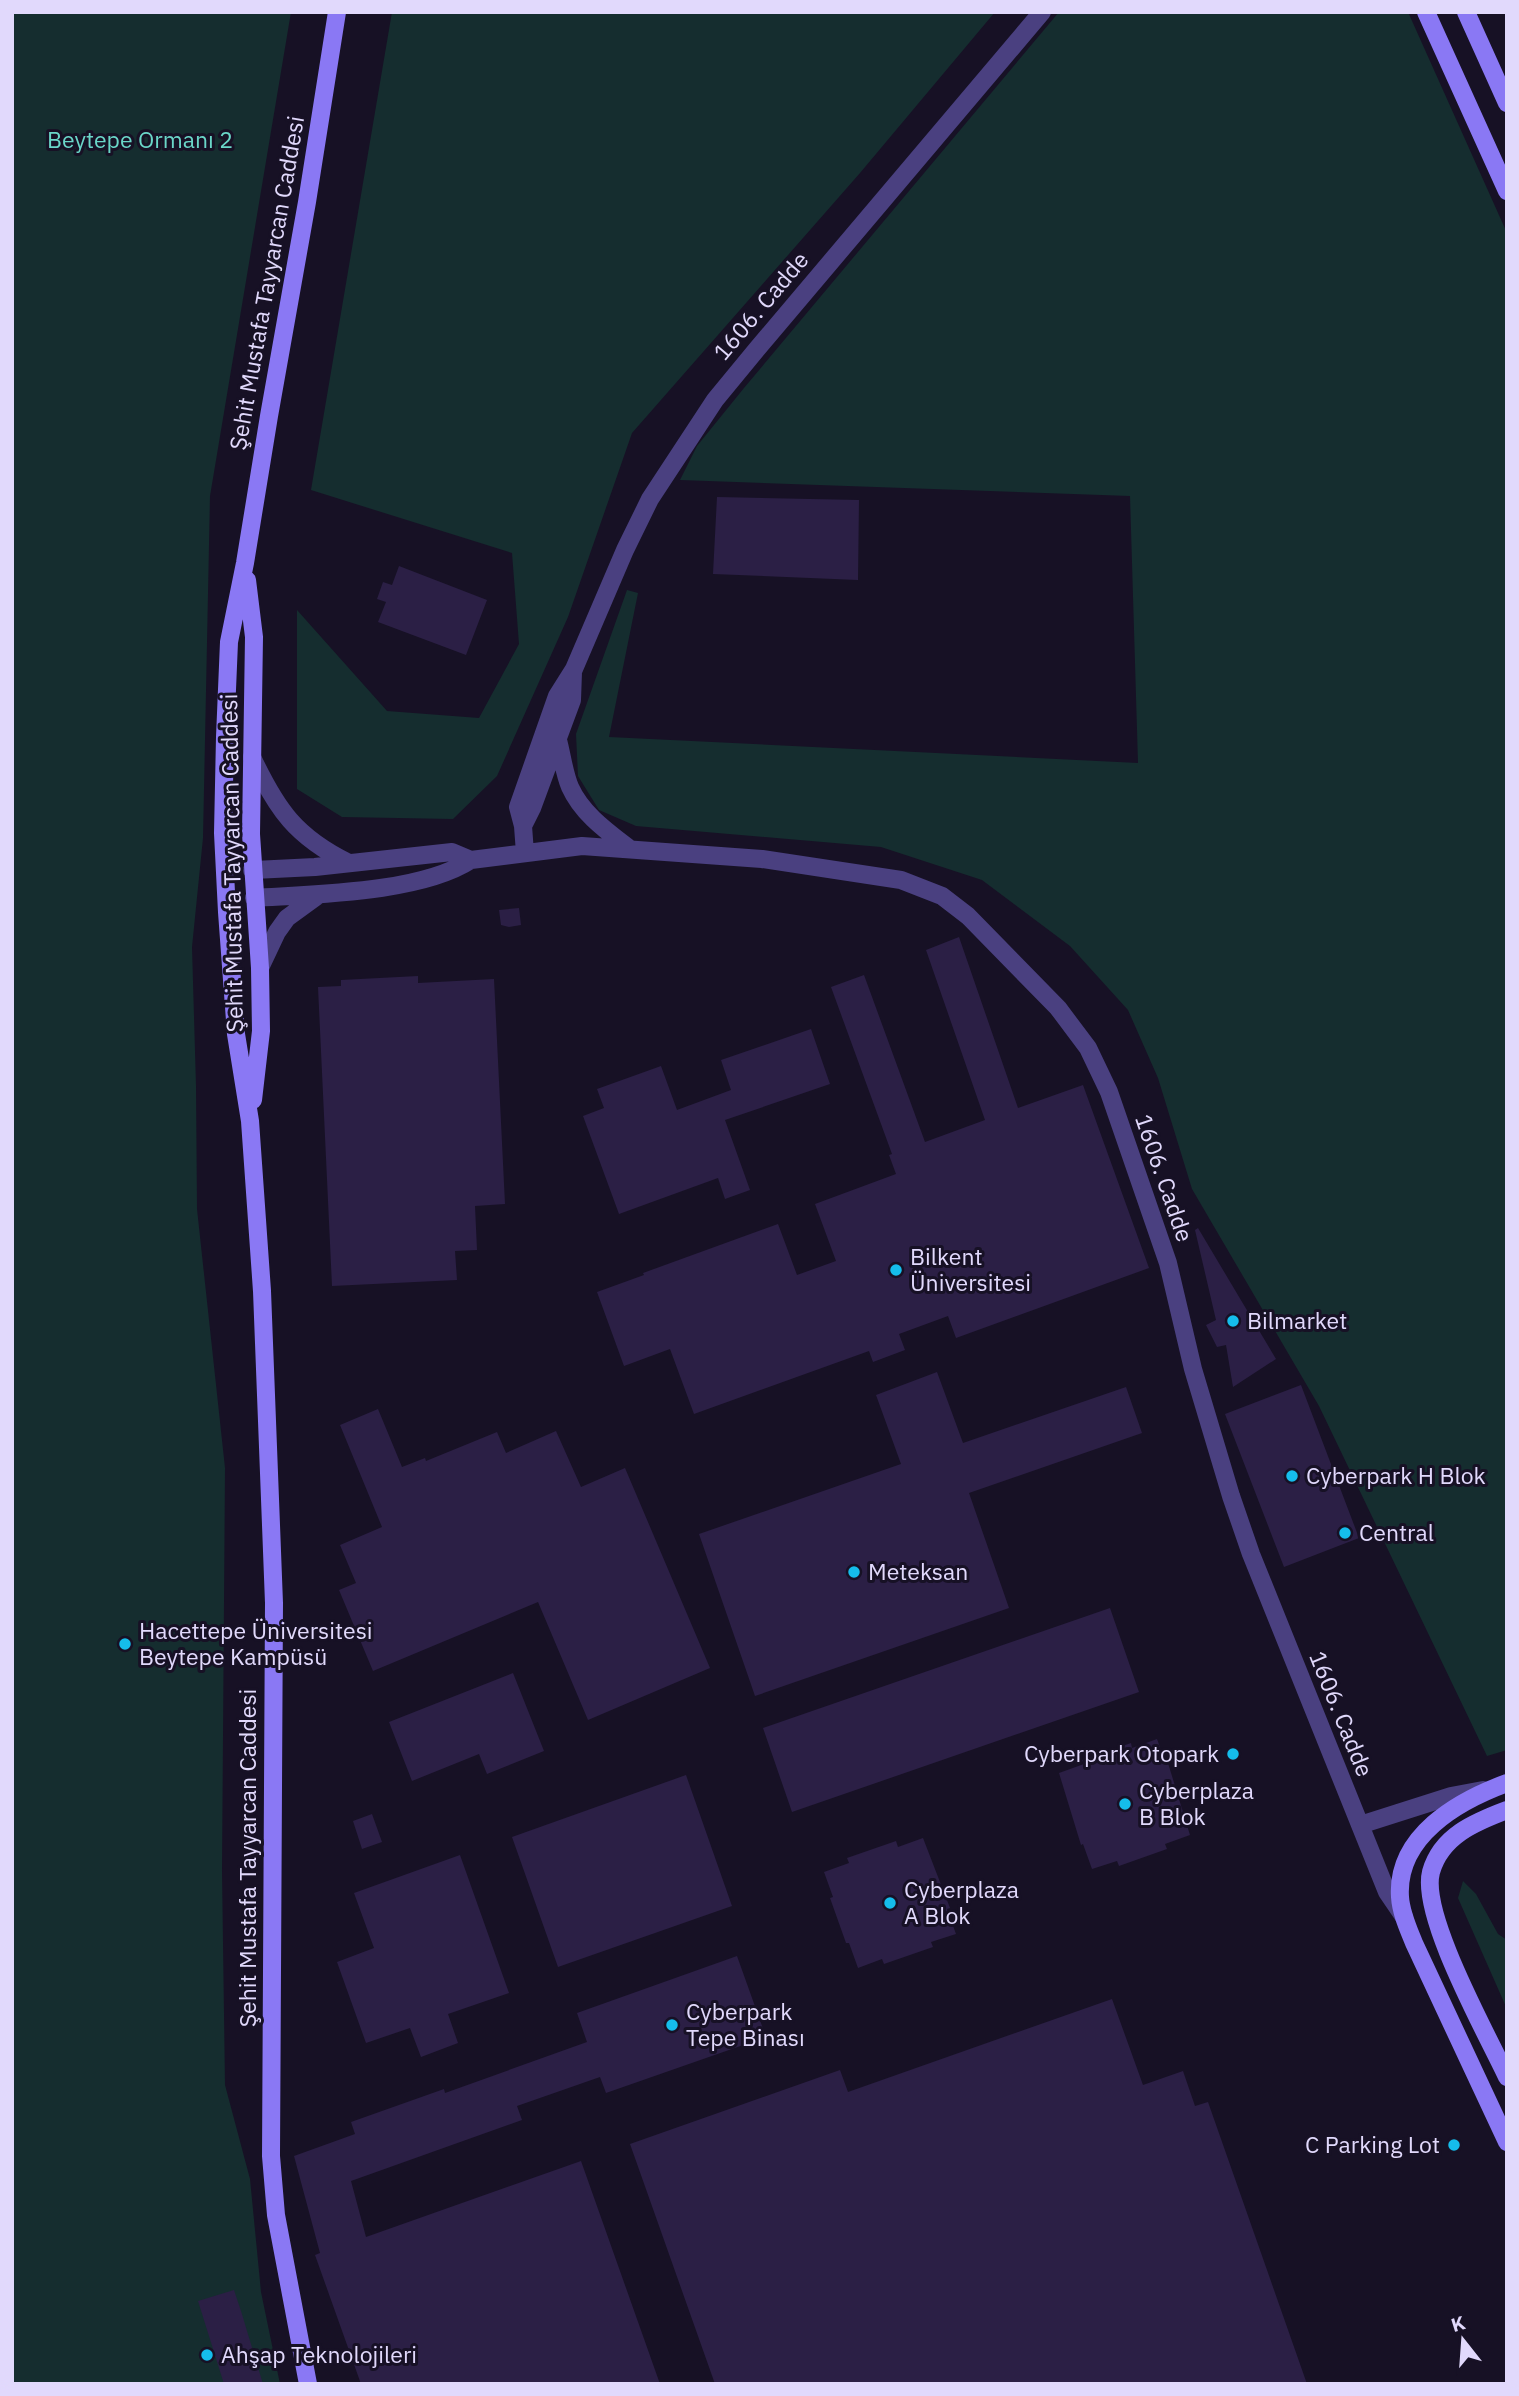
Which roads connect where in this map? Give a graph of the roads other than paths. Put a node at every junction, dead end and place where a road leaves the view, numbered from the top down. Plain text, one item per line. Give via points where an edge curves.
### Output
1 (337, 12) edge
2 (1042, 12) edge
3 (1426, 12) edge
4 (1466, 12) edge
5 (1507, 103) edge
6 (1507, 191) edge
7 (245, 563) junction
8 (574, 669) junction
9 (558, 740) junction
10 (252, 757) junction
11 (523, 826) junction
12 (631, 849) junction
13 (525, 853) junction
14 (471, 860) junction
15 (349, 863) junction
16 (252, 870) junction
17 (225, 872) junction
18 (321, 893) junction
19 (254, 898) junction
20 (226, 900) junction
21 (260, 968) junction
22 (250, 1121) junction
23 (1498, 1786) edge
24 (1507, 1810) edge
25 (1360, 1825) junction
26 (1404, 1917) junction
27 (1507, 2077) edge
28 (1507, 2142) edge
29 (308, 2384) edge

1 - 7 main road, Şehit Mustafa Tayyarcan Caddesi
2 - 8 street, 1606. Cadde via 715,400 650,499
3 - 6 main road
4 - 5 main road
7 - 10 main road, Şehit Mustafa Tayyarcan Caddesi via 254,637
7 - 17 main road, Şehit Mustafa Tayyarcan Caddesi via 229,642
8 - 9 street, 1606. Cadde via 572,700
8 - 11 street, 1606. Cadde via 557,696 518,807
9 - 11 street, 1606. Cadde
9 - 12 street via 577,801
10 - 15 street via 288,821
10 - 16 main road, Şehit Mustafa Tayyarcan Caddesi
11 - 13 street, 1606. Cadde
12 - 13 street, 1606. Cadde via 582,846
12 - 25 street, 1606. Cadde via 762,859 901,880 942,895 1004,950 1066,1018 1088,1048 1109,1092 1168,1263 1193,1368 1243,1531
13 - 14 street
14 - 15 street via 452,852
14 - 18 street via 439,875 373,889
15 - 16 street
16 - 17 main road
16 - 19 main road, Şehit Mustafa Tayyarcan Caddesi
17 - 20 main road, Şehit Mustafa Tayyarcan Caddesi
18 - 19 street
18 - 21 street via 287,918
19 - 20 main road
19 - 21 main road, Şehit Mustafa Tayyarcan Caddesi
20 - 22 main road, Şehit Mustafa Tayyarcan Caddesi via 236,1034
21 - 22 main road, Şehit Mustafa Tayyarcan Caddesi via 261,1031
22 - 29 main road, Şehit Mustafa Tayyarcan Caddesi via 264,1325 274,1602 271,2156 276,2215
23 - 25 street
23 - 26 main road via 1453,1809 1410,1849 1400,1895
24 - 27 main road via 1456,1834 1439,1853 1430,1873 1440,1935
25 - 26 street, 1606. Cadde via 1383,1882
26 - 28 main road

